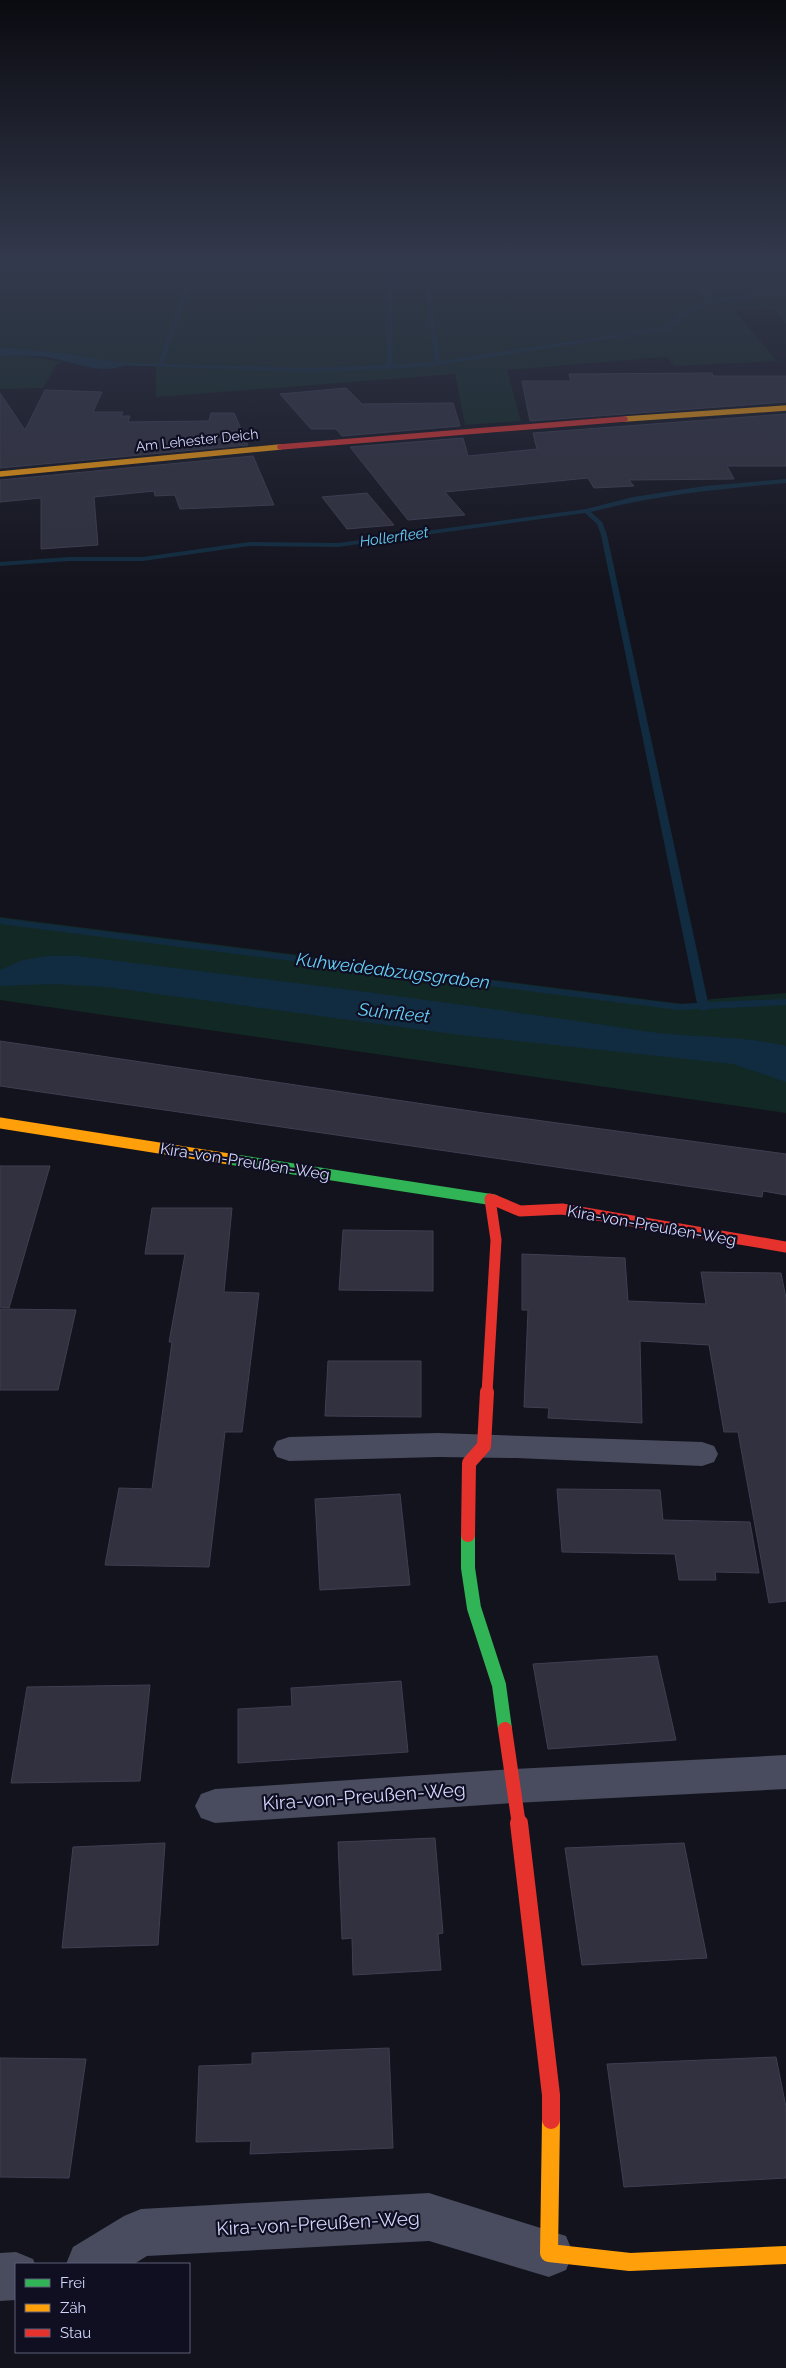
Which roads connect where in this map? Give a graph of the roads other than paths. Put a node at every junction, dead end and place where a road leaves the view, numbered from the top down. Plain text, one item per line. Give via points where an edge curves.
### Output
1 (786, 408) edge
2 (0, 474) edge
3 (0, 1123) edge
4 (490, 1198) junction
5 (786, 1247) edge
6 (484, 1446) junction
7 (289, 1449) dead end
8 (702, 1454) dead end
9 (786, 1772) edge
10 (514, 1786) junction
11 (215, 1806) dead end
12 (549, 2252) junction
13 (786, 2255) edge
14 (92, 2263) edge
15 (15, 2276) edge
16 (0, 2277) edge

1 - 2 street, Am Lehester Deich via 400,436
3 - 4 street, Kira-von-Preußen-Weg
4 - 5 street, Kira-von-Preußen-Weg via 520,1211 562,1209
4 - 6 street via 496,1240
6 - 7 street
6 - 8 street
6 - 10 street via 469,1463 468,1568 474,1608 498,1685
9 - 10 street, Kira-von-Preußen-Weg
10 - 11 street, Kira-von-Preußen-Weg
10 - 12 street via 550,2096
12 - 13 street, Kira-von-Preußen-Weg via 630,2262
12 - 14 street, Kira-von-Preußen-Weg via 429,2217 141,2233
15 - 16 street

